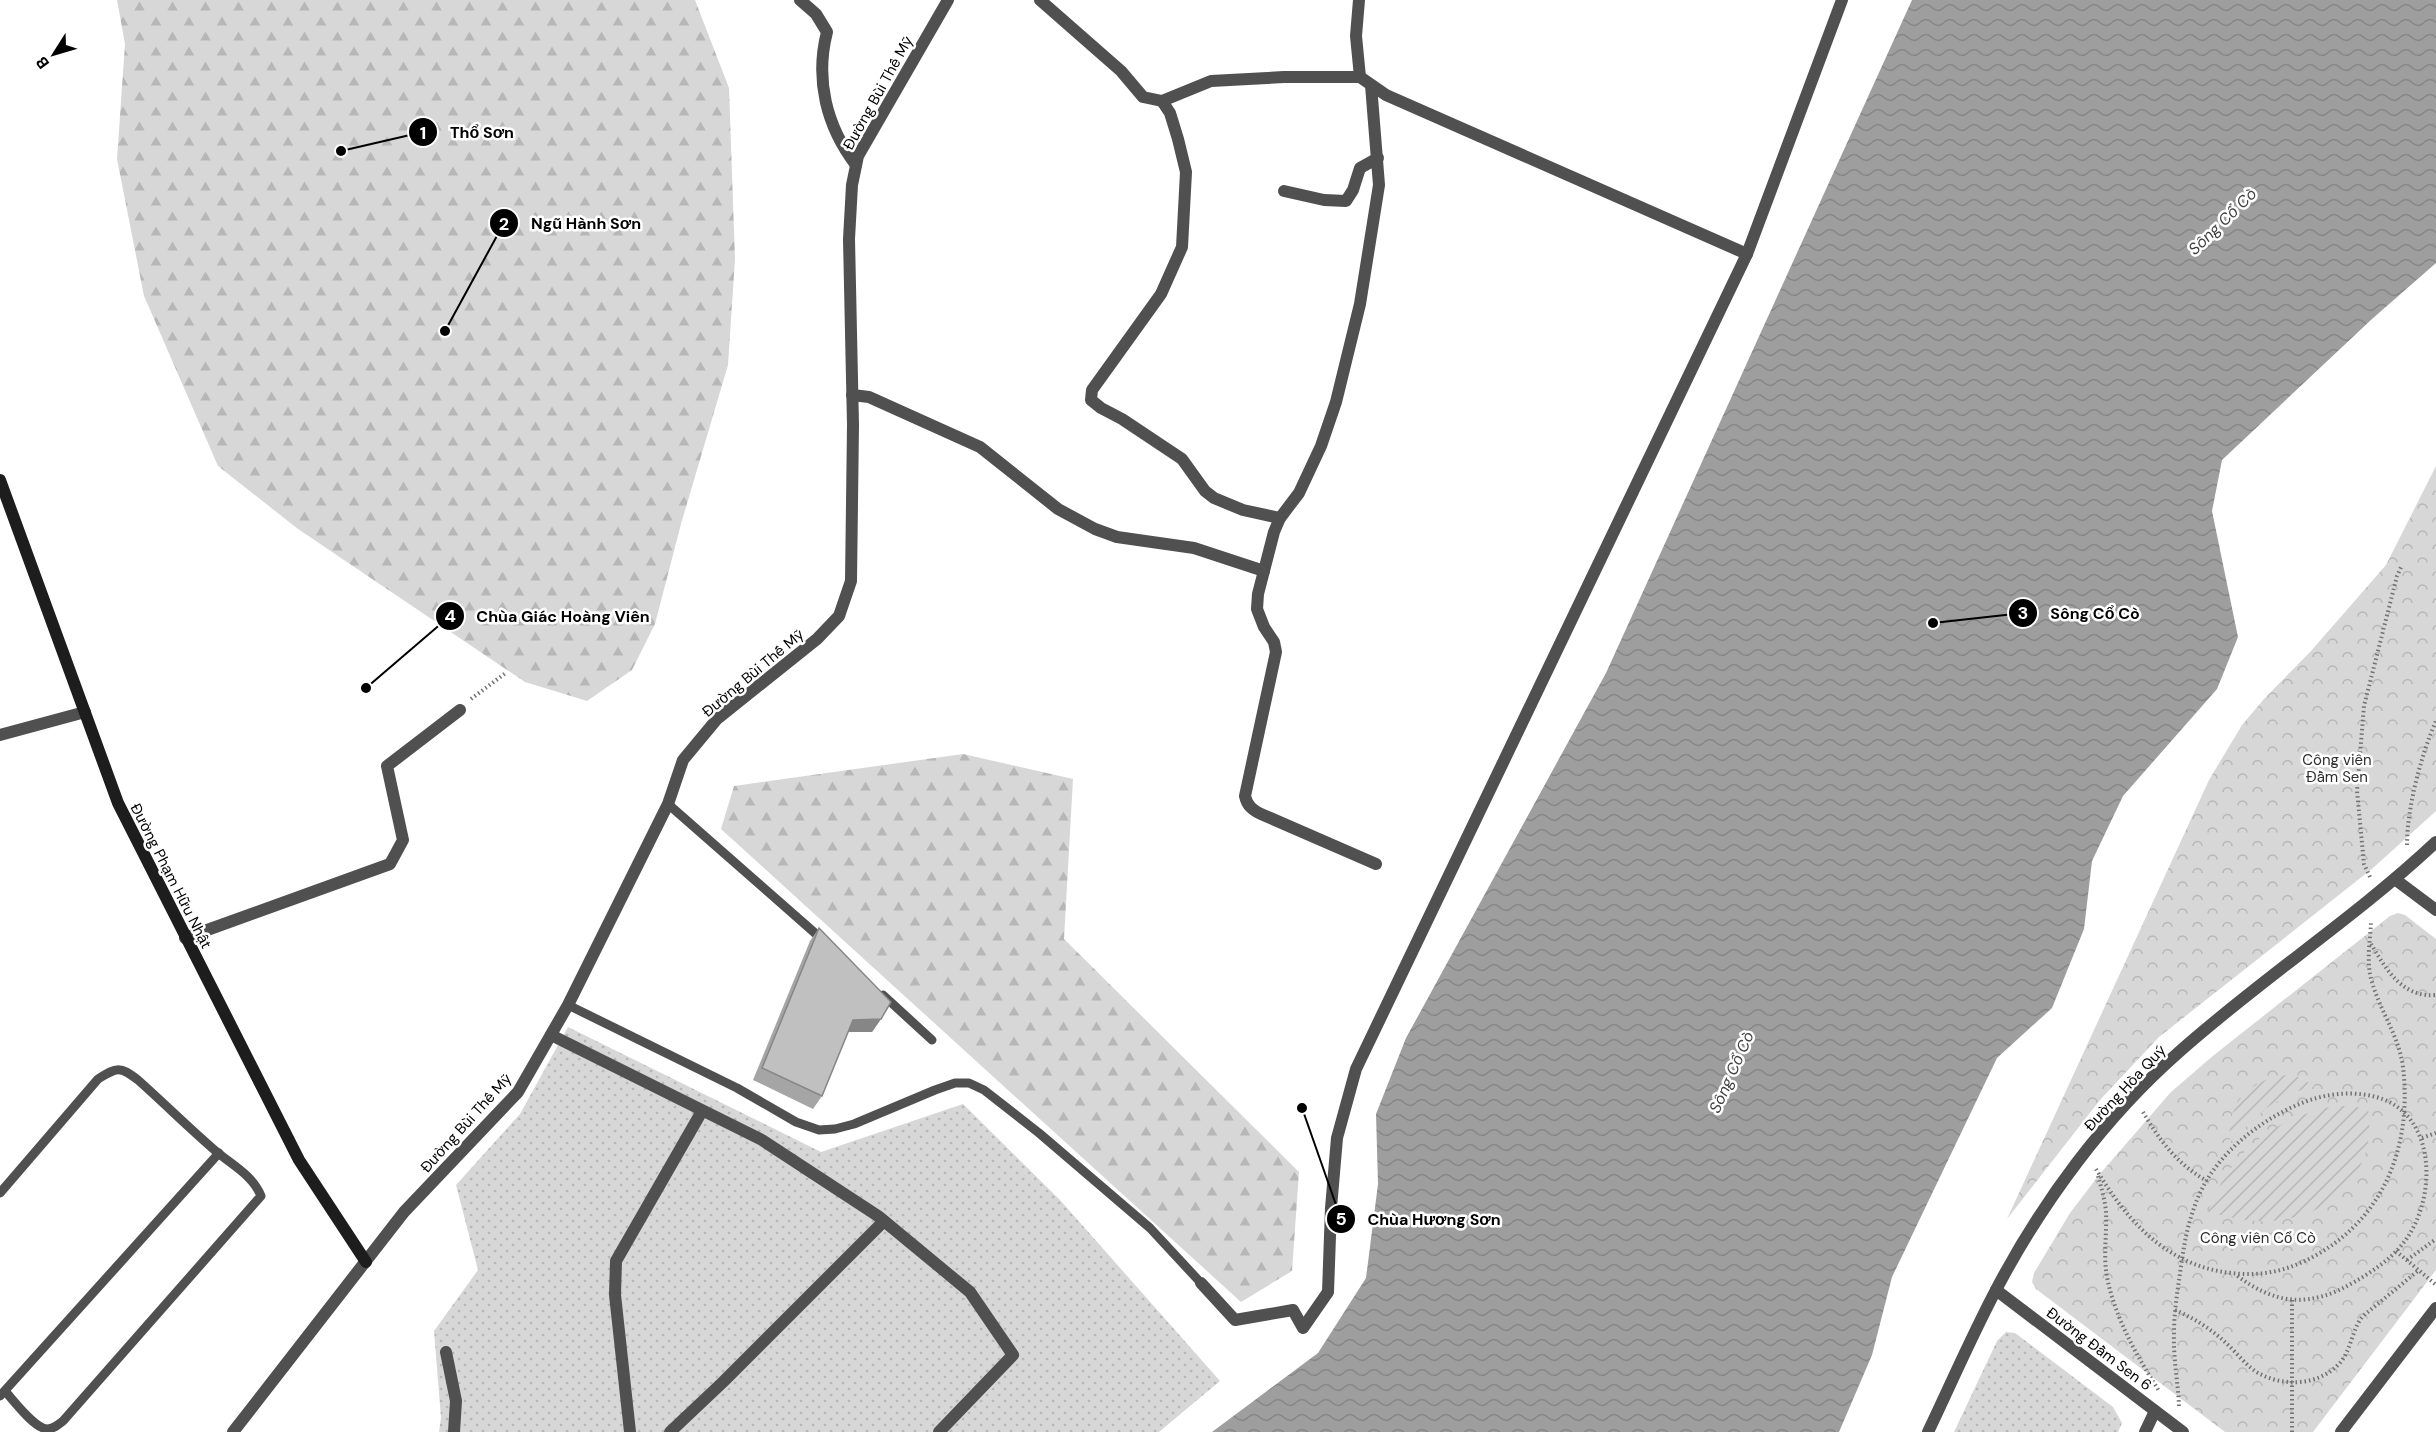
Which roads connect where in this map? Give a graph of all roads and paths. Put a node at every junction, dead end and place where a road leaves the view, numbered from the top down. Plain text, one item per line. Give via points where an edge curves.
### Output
1 (800, 0) edge
2 (948, 0) edge
3 (1040, 0) edge
4 (1359, 0) edge
5 (1842, 0) edge
6 (1360, 78) junction
7 (1371, 85) junction
8 (1162, 101) junction
9 (1378, 158) junction
10 (856, 165) junction
11 (1284, 191) dead end
12 (1747, 254) junction
13 (852, 395) junction
14 (0, 480) edge
15 (1280, 518) junction
16 (2402, 565) dead end
17 (1264, 571) junction
18 (507, 672) dead end
19 (480, 691) dead end
20 (460, 710) dead end
21 (85, 712) junction
22 (2436, 721) edge
23 (0, 735) edge
24 (668, 804) junction
25 (2436, 842) edge
26 (2407, 845) dead end
27 (1376, 864) dead end
28 (2370, 877) dead end
29 (2396, 880) junction
30 (2436, 910) edge
31 (2371, 923) dead end
32 (185, 938) junction
33 (2370, 942) junction
34 (828, 945) edge
35 (872, 984) edge
36 (2436, 994) edge
37 (568, 1005) junction
38 (551, 1035) junction
39 (932, 1040) dead end
40 (702, 1110) junction
41 (2403, 1110) junction
42 (2143, 1112) dead end
43 (2436, 1133) edge
44 (2422, 1138) junction
45 (219, 1154) junction
46 (2207, 1180) junction
47 (0, 1193) edge
48 (884, 1221) junction
49 (2436, 1239) edge
50 (2396, 1251) junction
51 (2182, 1259) junction
52 (2407, 1260) junction
53 (366, 1262) junction
54 (2419, 1270) junction
55 (2235, 1274) junction
56 (1201, 1283) joint
57 (2435, 1284) edge
58 (1996, 1290) junction
59 (2292, 1300) junction
60 (2436, 1308) edge
61 (2175, 1310) junction
62 (446, 1352) dead end
63 (2292, 1382) junction
64 (2159, 1391) dead end
65 (2, 1393) edge
66 (2179, 1406) dead end
67 (2155, 1411) junction
68 (233, 1432) edge
69 (454, 1432) edge
70 (630, 1432) edge
71 (670, 1432) edge
72 (939, 1432) edge
73 (1929, 1432) edge
74 (2145, 1432) edge
75 (2183, 1432) edge
76 (2292, 1432) edge
77 (2342, 1432) edge

1 - 10 street via 816,14 827,32 821,77 830,122
2 - 10 street, Đường Bùi Thế Mỹ
3 - 8 street via 1121,71 1143,97
4 - 6 street via 1356,36
5 - 12 street
6 - 7 street
6 - 8 street via 1210,81
7 - 9 street
7 - 12 street
8 - 15 street via 1173,122 1186,172 1182,247 1161,294 1092,390 1091,400 1182,459 1214,498 1243,510
9 - 11 street via 1360,168 1346,201
9 - 15 street via 1376,216 1336,402 1311,470
10 - 13 street, Đường Bùi Thế Mỹ via 849,239
12 - 56 street via 1356,1069 1337,1138 1328,1292 1303,1328 1293,1310 1235,1320
13 - 17 street via 869,397 980,447 1058,509 1095,529 1117,537 1194,549
13 - 24 street, Đường Bùi Thế Mỹ via 851,581 839,616 817,639 717,718 684,760
14 - 21 street, Đường Phạm Hữu Nhật
15 - 17 street
16 - 28 path via 2364,706 2357,791 2364,864
17 - 27 street via 1257,609 1276,652 1246,802 1282,825
18 - 19 path
20 - 32 street via 387,766 403,840 390,864
21 - 23 street
21 - 32 street, Đường Phạm Hữu Nhật via 118,803
22 - 26 path via 2427,742 2407,827
24 - 34 lane
24 - 37 street, Đường Bùi Thế Mỹ
25 - 29 street, Đường Hòa Quý
29 - 30 street
29 - 58 street, Đường Hòa Quý via 2202,1032 2156,1074 2109,1124 2060,1187
31 - 33 path
32 - 53 street, Đường Phạm Hữu Nhật via 299,1160
33 - 36 path via 2400,985 2416,994
33 - 41 path via 2371,980 2402,1064
35 - 39 lane
37 - 38 street, Đường Bùi Thế Mỹ
37 - 56 lane via 737,1088 796,1122 819,1130 854,1124 935,1090 969,1083 984,1090 1056,1147 1149,1228
38 - 40 street
38 - 53 street, Đường Bùi Thế Mỹ via 518,1092 404,1212
40 - 48 street via 762,1140
40 - 70 street via 616,1261 615,1295
41 - 44 path
41 - 46 path via 2376,1097 2355,1094 2306,1101 2284,1110 2254,1131 2221,1159
41 - 55 path via 2402,1132 2392,1169 2361,1221 2327,1249 2292,1267
42 - 46 path via 2173,1155
43 - 44 path
44 - 50 path via 2428,1166 2427,1186 2416,1224
45 - 47 lane via 126,1070 114,1069 98,1079
45 - 65 lane
45 - 65 lane via 247,1174 258,1188 259,1201 63,1421 45,1429
46 - 51 path via 2194,1206
48 - 71 street
48 - 72 street via 970,1292 1012,1355
49 - 52 path
50 - 52 path
50 - 59 path via 2345,1288
51 - 55 path
51 - 61 path
51 - 64 path via 2138,1228 2096,1169 2106,1211 2105,1256 2113,1299 2137,1356
52 - 54 path
53 - 68 street, Đường Bùi Thế Mỹ
54 - 57 path
54 - 63 path via 2363,1316 2343,1359 2334,1369 2310,1381
55 - 59 path via 2269,1296
58 - 67 street, Đường Đầm Sen 6
58 - 73 street, Đường Hòa Quý
59 - 63 path
60 - 77 street
61 - 63 path via 2212,1331 2259,1374
61 - 66 path
62 - 69 street via 456,1401
63 - 76 path
67 - 74 street
67 - 75 street, Đường Đầm Sen 6

